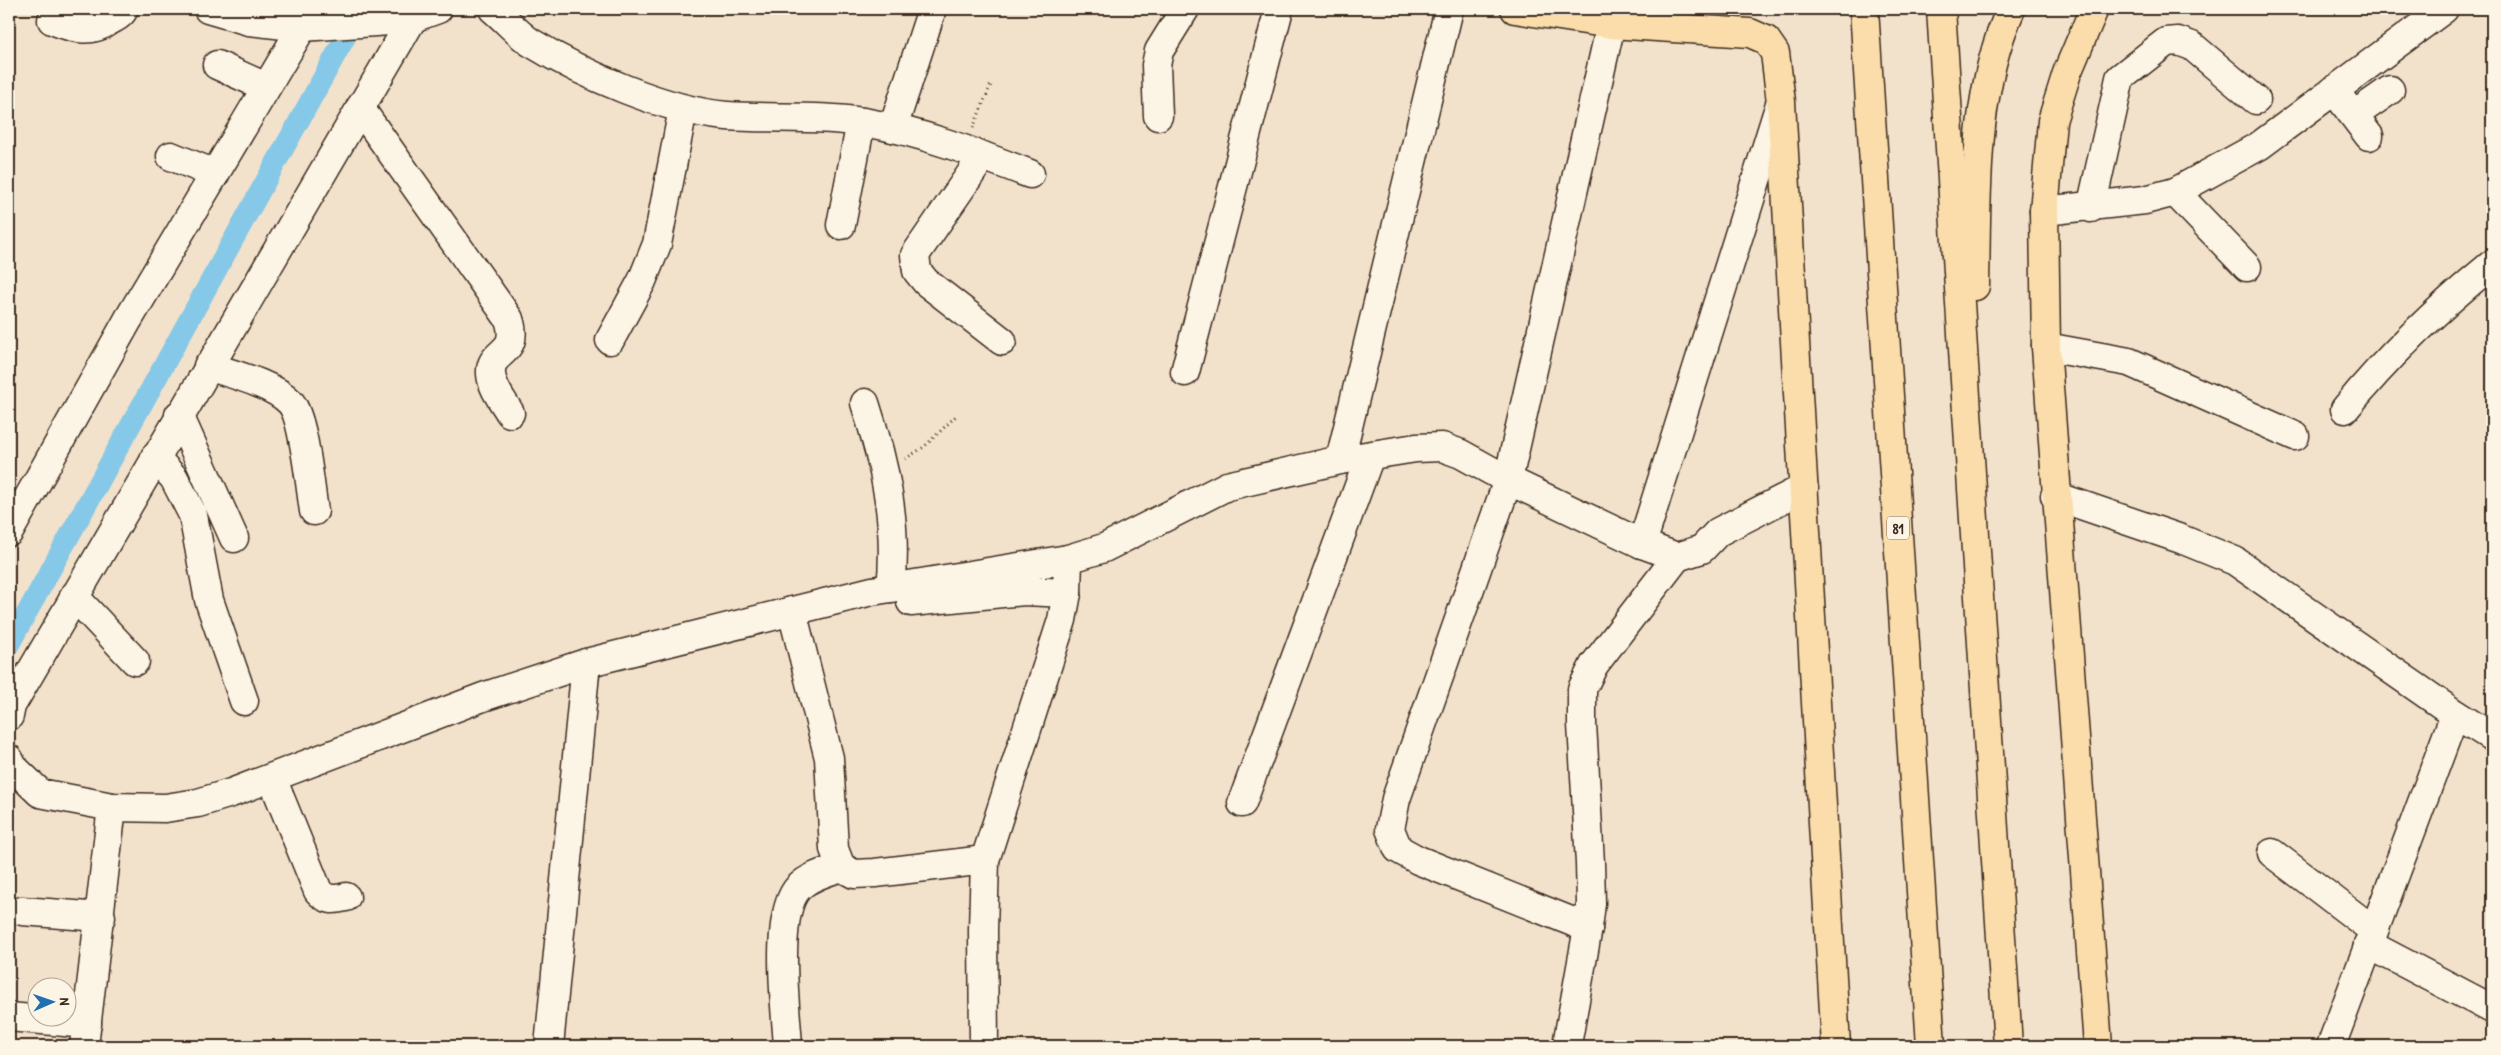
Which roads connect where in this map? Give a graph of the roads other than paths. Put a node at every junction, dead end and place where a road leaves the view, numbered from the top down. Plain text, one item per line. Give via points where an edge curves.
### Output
1 (124, 9) edge
2 (208, 9) edge
3 (438, 9) edge
4 (493, 9) edge
5 (932, 9) edge
6 (1185, 9) edge
7 (1278, 9) edge
8 (1449, 9) edge
9 (1515, 9) edge
10 (1864, 9) edge
11 (1941, 9) edge
12 (2010, 9) edge
13 (2094, 9) edge
14 (2444, 9) edge
15 (52, 20) dead end
16 (313, 20) edge
17 (402, 20) junction
18 (1611, 24) junction
19 (217, 65) dead end
20 (266, 87) junction
21 (2334, 90) junction
22 (2390, 90) dead end
23 (2256, 100) dead end
24 (1781, 102) junction
25 (360, 108) junction
26 (683, 108) junction
27 (1158, 116) dead end
28 (861, 122) junction
29 (893, 128) junction
30 (973, 153) junction
31 (171, 156) dead end
32 (215, 174) junction
33 (1030, 174) dead end
34 (2175, 192) junction
35 (2091, 208) junction
36 (2044, 211) junction
37 (840, 225) dead end
38 (2492, 264) edge
39 (2247, 267) dead end
40 (610, 340) dead end
41 (1002, 342) dead end
42 (2046, 347) junction
43 (208, 366) junction
44 (1185, 372) dead end
45 (865, 403) dead end
46 (2345, 409) dead end
47 (510, 413) dead end
48 (180, 415) junction
49 (2295, 436) dead end
50 (1370, 456) junction
51 (155, 457) junction
52 (1340, 460) junction
53 (1508, 480) junction
54 (1804, 488) junction
55 (1972, 490) junction
56 (2055, 496) junction
57 (314, 511) dead end
58 (9, 532) edge
59 (234, 538) dead end
60 (1642, 544) junction
61 (1677, 557) junction
62 (1068, 559) junction
63 (1067, 594) junction
64 (74, 596) junction
65 (898, 596) junction
66 (792, 611) junction
67 (135, 661) dead end
68 (586, 663) junction
69 (244, 700) dead end
70 (2454, 714) junction
71 (9, 716) edge
72 (2492, 737) edge
73 (9, 759) edge
74 (272, 778) junction
75 (1242, 803) dead end
76 (112, 808) junction
77 (2272, 853) dead end
78 (985, 860) junction
79 (841, 867) junction
80 (346, 897) dead end
81 (22, 911) dead end
82 (101, 917) junction
83 (1588, 928) junction
84 (2371, 937) junction
85 (2492, 1009) edge
86 (9, 1017) edge
87 (85, 1035) edge
88 (1568, 1039) dead end
89 (549, 1046) edge
90 (788, 1046) edge
91 (984, 1046) edge
92 (1836, 1046) edge
93 (1931, 1046) edge
94 (2008, 1046) edge
95 (2098, 1046) edge
96 (2331, 1046) edge

1 - 15 street via 122,14 99,28 75,29
2 - 16 street via 249,21
3 - 17 street
4 - 26 street via 528,41 570,64
5 - 29 street
6 - 27 street via 1159,51 1156,65
7 - 44 street
8 - 52 street
9 - 18 main road
10 - 93 main road, 81
11 - 55 main road
12 - 55 main road via 1993,62 1979,151
13 - 36 main road via 2066,73 2052,121
14 - 21 street
16 - 17 street
16 - 20 street
17 - 25 street
18 - 24 main road via 1750,33 1766,40 1775,53
18 - 53 street
19 - 20 street
20 - 32 street
21 - 22 street via 2362,126
21 - 34 street via 2259,146
23 - 35 street via 2192,46 2166,42 2120,78
24 - 54 main road
24 - 60 street
25 - 43 street
25 - 47 street via 509,318 513,331 511,344 493,362 491,373
26 - 28 street via 725,116
26 - 40 street via 657,244 642,281
28 - 29 street
28 - 37 street
29 - 30 street
30 - 33 street
30 - 41 street via 915,255 917,271 926,282
31 - 32 street
32 - 58 street via 128,320
34 - 35 street
34 - 39 street
35 - 36 street
36 - 42 main road
38 - 46 street via 2402,343
42 - 49 street via 2129,362
42 - 56 main road
43 - 48 street
43 - 57 street via 257,383 290,402 298,419
45 - 65 street via 878,442 891,505
48 - 51 street
48 - 59 street
50 - 52 street
50 - 53 street via 1442,447
50 - 75 street
51 - 64 street
51 - 69 street via 174,478 193,515 209,600
52 - 62 street via 1227,486 1104,548
53 - 60 street
53 - 83 street via 1396,799 1390,829 1398,849 1418,860
54 - 61 street via 1718,532 1702,549
54 - 92 main road
55 - 94 main road
56 - 70 street via 2235,561
56 - 95 main road
60 - 61 street
61 - 83 street via 1594,665 1582,689 1590,863
62 - 63 street
62 - 65 street
63 - 65 street via 1024,591
63 - 78 street via 1062,620
64 - 67 street
64 - 71 street via 11,706
65 - 66 street via 872,590
66 - 68 street
66 - 79 street via 829,758 834,849
68 - 74 street via 483,697
68 - 89 street
70 - 72 street
70 - 84 street
73 - 76 street via 40,793
74 - 76 street via 198,804
74 - 80 street via 318,891 325,898 334,900
76 - 82 street
77 - 84 street
78 - 79 street via 875,873 854,874
78 - 91 street
79 - 90 street via 799,887 790,902 783,933
81 - 82 street
82 - 87 street
83 - 88 street
84 - 85 street
84 - 96 street
86 - 87 street

